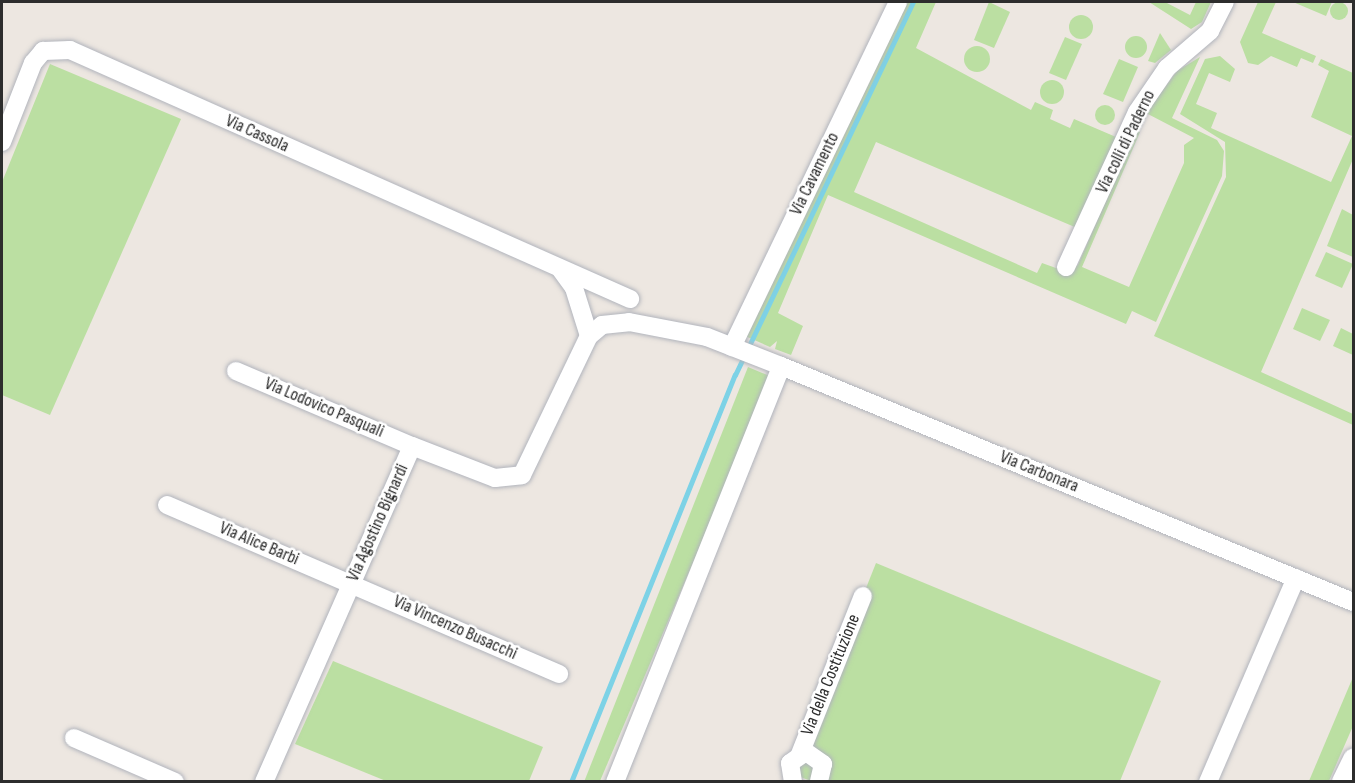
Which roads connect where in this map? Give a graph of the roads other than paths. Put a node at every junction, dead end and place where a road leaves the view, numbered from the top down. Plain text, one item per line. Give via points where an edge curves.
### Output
1 (898, 2) edge
2 (1225, 2) edge
3 (2, 142) edge
4 (1066, 267) dead end
5 (561, 270) junction
6 (630, 298) dead end
7 (589, 336) junction
8 (732, 347) junction
9 (782, 366) junction
10 (236, 371) dead end
11 (412, 446) junction
12 (166, 505) dead end
13 (1296, 578) junction
14 (352, 583) junction
15 (863, 596) dead end
16 (1353, 602) edge
17 (559, 674) dead end
18 (75, 738) dead end
19 (800, 753) junction
20 (1353, 759) edge
21 (175, 782) edge
22 (264, 782) edge
23 (615, 782) edge
24 (793, 782) edge
25 (819, 782) edge
26 (1208, 782) edge
27 (1343, 782) edge

1 - 8 street, Via Cavamento
2 - 4 street, Via colli di Paderno via 1210,31 1167,68 1137,112
3 - 5 street, Via Cassola via 33,63 43,51 70,50
5 - 6 street, Via Cassola
5 - 7 street
7 - 8 street via 602,325 629,322
7 - 11 street, Via Agostino Bignardi via 522,475 495,478
8 - 9 street, Via Carbonara
9 - 13 street, Via Carbonara
9 - 23 street
10 - 11 street, Via Lodovico Pasquali
11 - 14 street, Via Agostino Bignardi
12 - 14 street, Via Alice Barbi
13 - 16 street, Via Carbonara
13 - 26 street
14 - 17 street, Via Vincenzo Busacchi
14 - 22 street, Via Agostino Bignardi
15 - 19 street, Via della Costituzione
18 - 21 street
19 - 24 street, Via della Costituzione via 790,763
19 - 25 street, Via della Costituzione via 820,760
20 - 27 street

